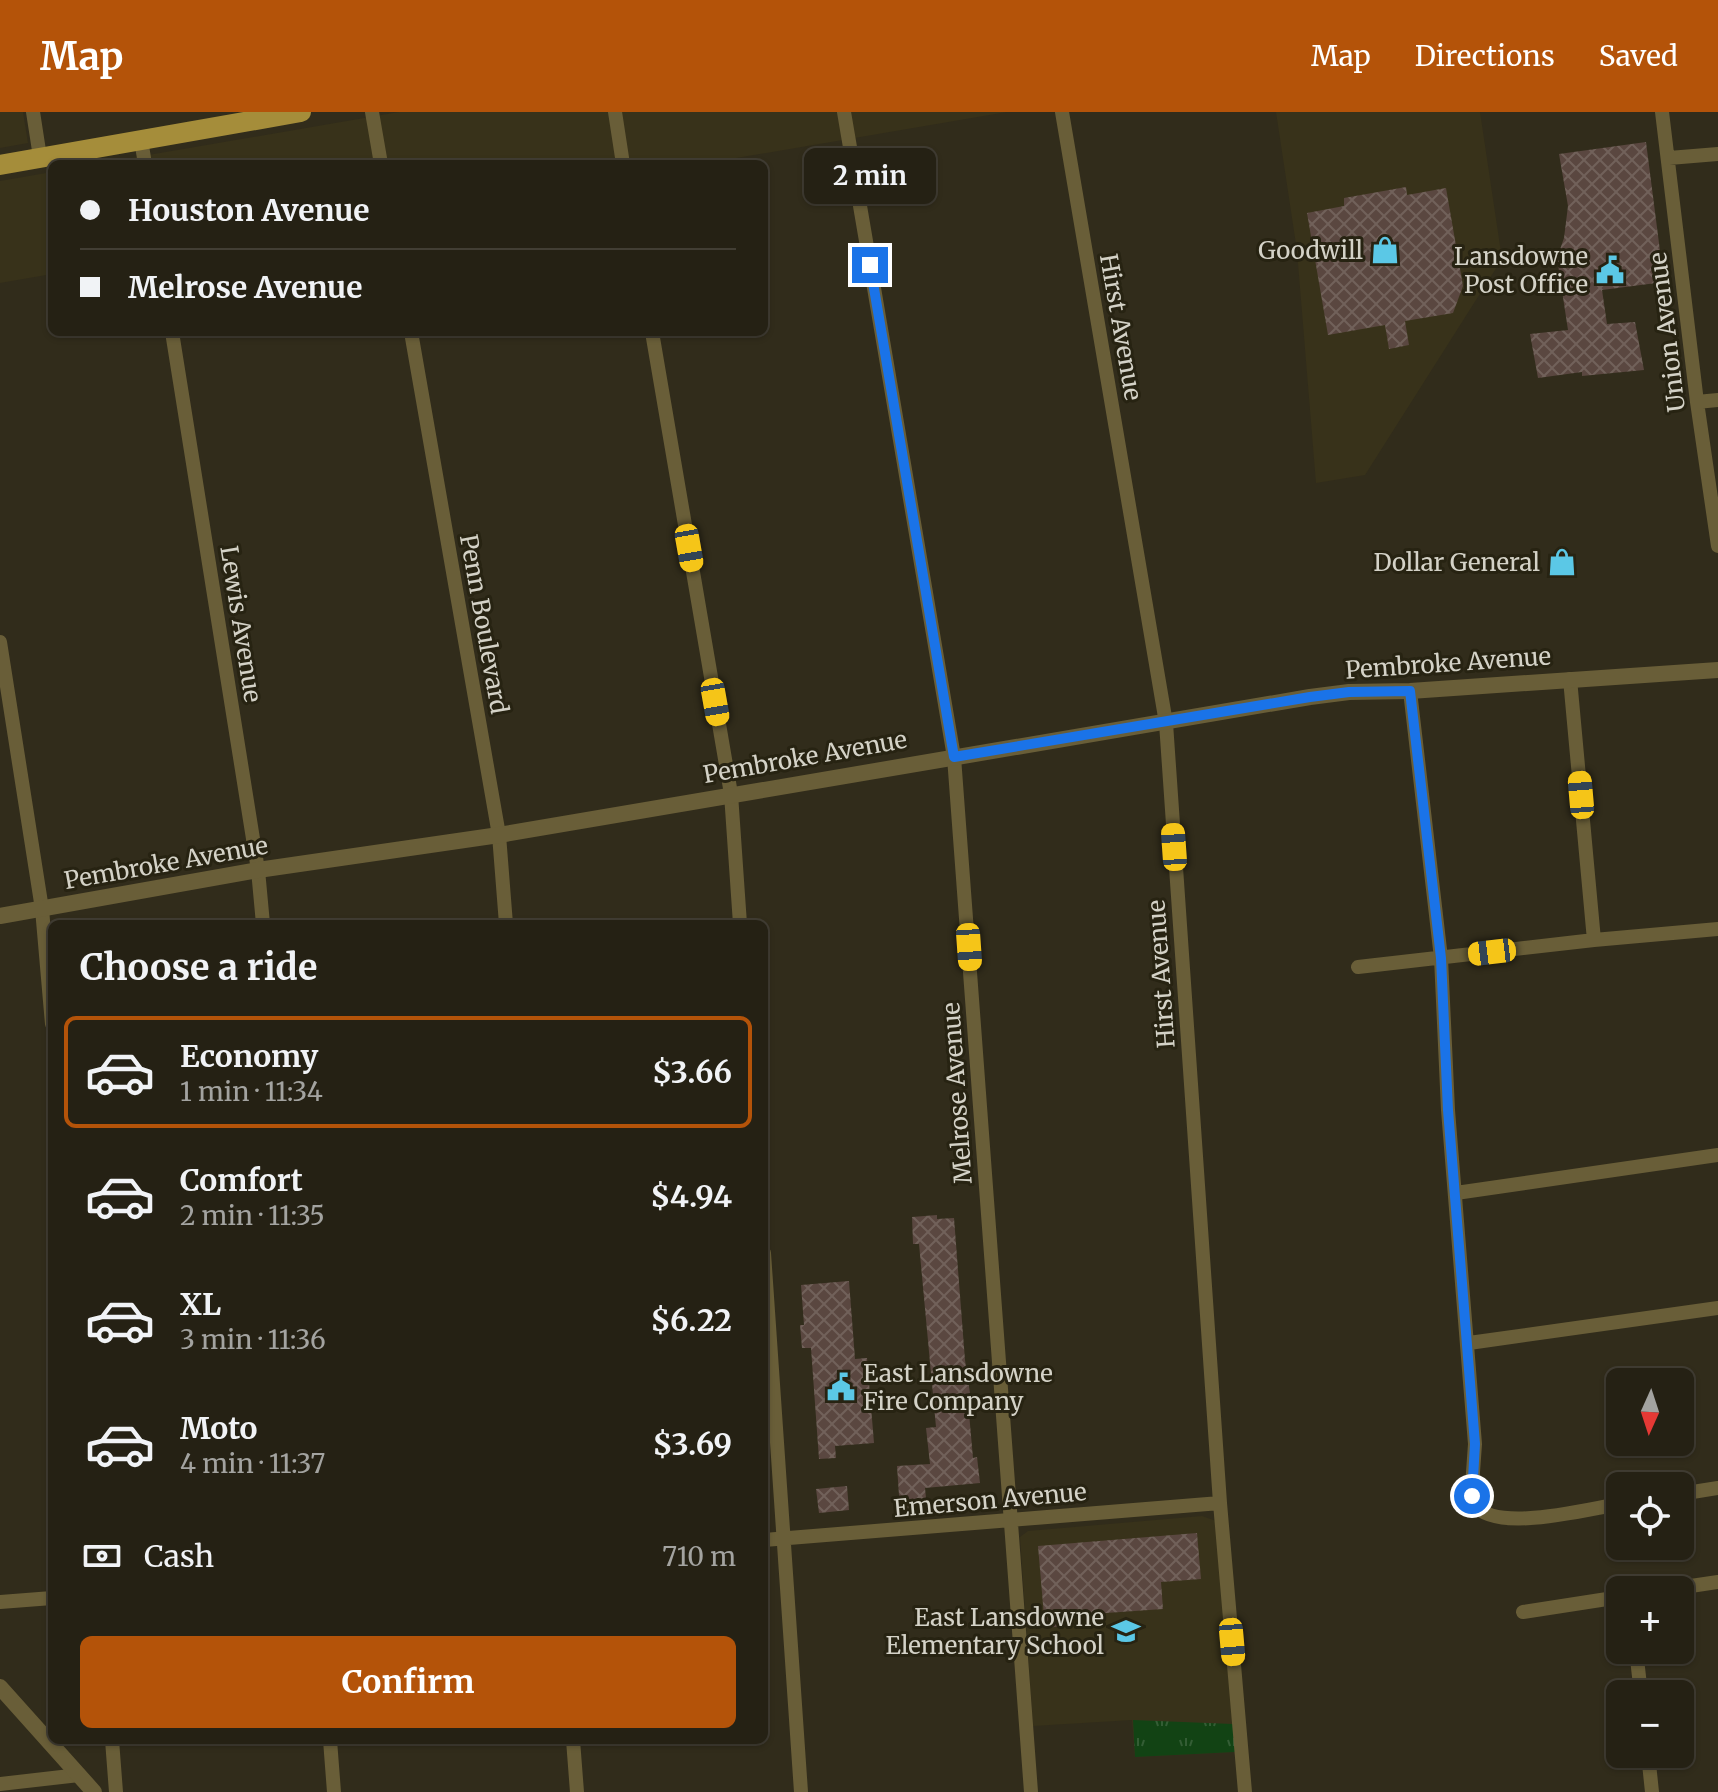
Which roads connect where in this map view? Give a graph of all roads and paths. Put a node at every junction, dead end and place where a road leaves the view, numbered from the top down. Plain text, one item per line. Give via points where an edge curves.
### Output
1 (33, 112) edge
2 (301, 112) edge
3 (372, 112) edge
4 (615, 112) edge
5 (844, 112) edge
6 (1062, 112) edge
7 (1662, 112) edge
8 (231, 118) edge
9 (141, 140) junction
10 (1718, 154) edge
11 (40, 157) junction
12 (1669, 158) junction
13 (144, 160) edge
14 (380, 160) edge
15 (622, 160) edge
16 (0, 165) edge
17 (173, 336) edge
18 (412, 336) edge
19 (653, 336) edge
20 (1718, 400) edge
21 (1697, 402) junction
22 (1718, 546) edge
23 (0, 642) edge
24 (1718, 670) edge
25 (1570, 679) junction
26 (1410, 691) junction
27 (1166, 723) junction
28 (954, 757) junction
29 (731, 794) junction
30 (499, 835) junction
31 (258, 870) junction
32 (42, 909) junction
33 (0, 916) edge
34 (263, 920) edge
35 (506, 920) edge
36 (740, 920) edge
37 (1718, 929) edge
38 (1594, 940) junction
39 (1441, 958) junction
40 (1358, 967) dead end
41 (48, 978) edge
42 (1718, 1155) edge
43 (1456, 1193) junction
44 (1718, 1308) edge
45 (768, 1310) edge
46 (1469, 1343) junction
47 (1718, 1488) edge
48 (1694, 1492) edge
49 (1220, 1503) junction
50 (1606, 1506) edge
51 (1012, 1520) junction
52 (784, 1538) junction
53 (768, 1540) edge
54 (1718, 1582) edge
55 (1694, 1586) edge
56 (48, 1598) edge
57 (1606, 1599) edge
58 (0, 1602) edge
59 (1523, 1612) dead end
60 (0, 1687) edge
61 (48, 1740) edge
62 (51, 1744) edge
63 (112, 1744) edge
64 (330, 1744) edge
65 (573, 1744) edge
66 (1649, 1768) edge
67 (79, 1775) junction
68 (0, 1784) edge
69 (94, 1792) edge
70 (116, 1792) edge
71 (334, 1792) edge
72 (577, 1792) edge
73 (801, 1792) edge
74 (1031, 1792) edge
75 (1245, 1792) edge
76 (1652, 1792) edge

1 - 11 street
2 - 8 main road
3 - 14 street
4 - 15 street
5 - 28 street, Melrose Avenue
6 - 27 street, Hirst Avenue
7 - 12 street, Union Avenue
8 - 9 main road
9 - 11 main road
9 - 13 street
10 - 12 street
11 - 16 main road
12 - 21 street, Union Avenue
17 - 31 street, Lewis Avenue
18 - 30 street, Penn Boulevard
19 - 29 street
20 - 21 street
21 - 22 street, Union Avenue
23 - 32 street
24 - 25 street, Pembroke Avenue
25 - 26 street, Pembroke Avenue
25 - 38 street
26 - 27 street, Pembroke Avenue via 1337,694
26 - 39 street
27 - 28 street, Pembroke Avenue
27 - 49 street, Hirst Avenue
28 - 29 street, Pembroke Avenue
28 - 51 street, Melrose Avenue
29 - 30 street, Pembroke Avenue
29 - 36 street
30 - 31 street, Pembroke Avenue
30 - 35 street, Penn Boulevard
31 - 32 street, Pembroke Avenue
31 - 34 street, Lewis Avenue
32 - 33 street, Pembroke Avenue
32 - 41 street
37 - 38 street
38 - 39 street
39 - 40 street
39 - 43 street
42 - 43 street
43 - 46 street
44 - 46 street
45 - 52 street
46 - 50 street via 1474,1504 1483,1514 1516,1520
47 - 48 street
49 - 51 street, Emerson Avenue
49 - 75 street, Hirst Avenue
51 - 52 street, Emerson Avenue
51 - 74 street, Melrose Avenue
52 - 53 street, Emerson Avenue
52 - 73 street
54 - 55 street
56 - 58 street
57 - 59 street
60 - 61 street
62 - 67 street
63 - 70 street
64 - 71 street
65 - 72 street
66 - 76 street
67 - 68 street
67 - 69 street

